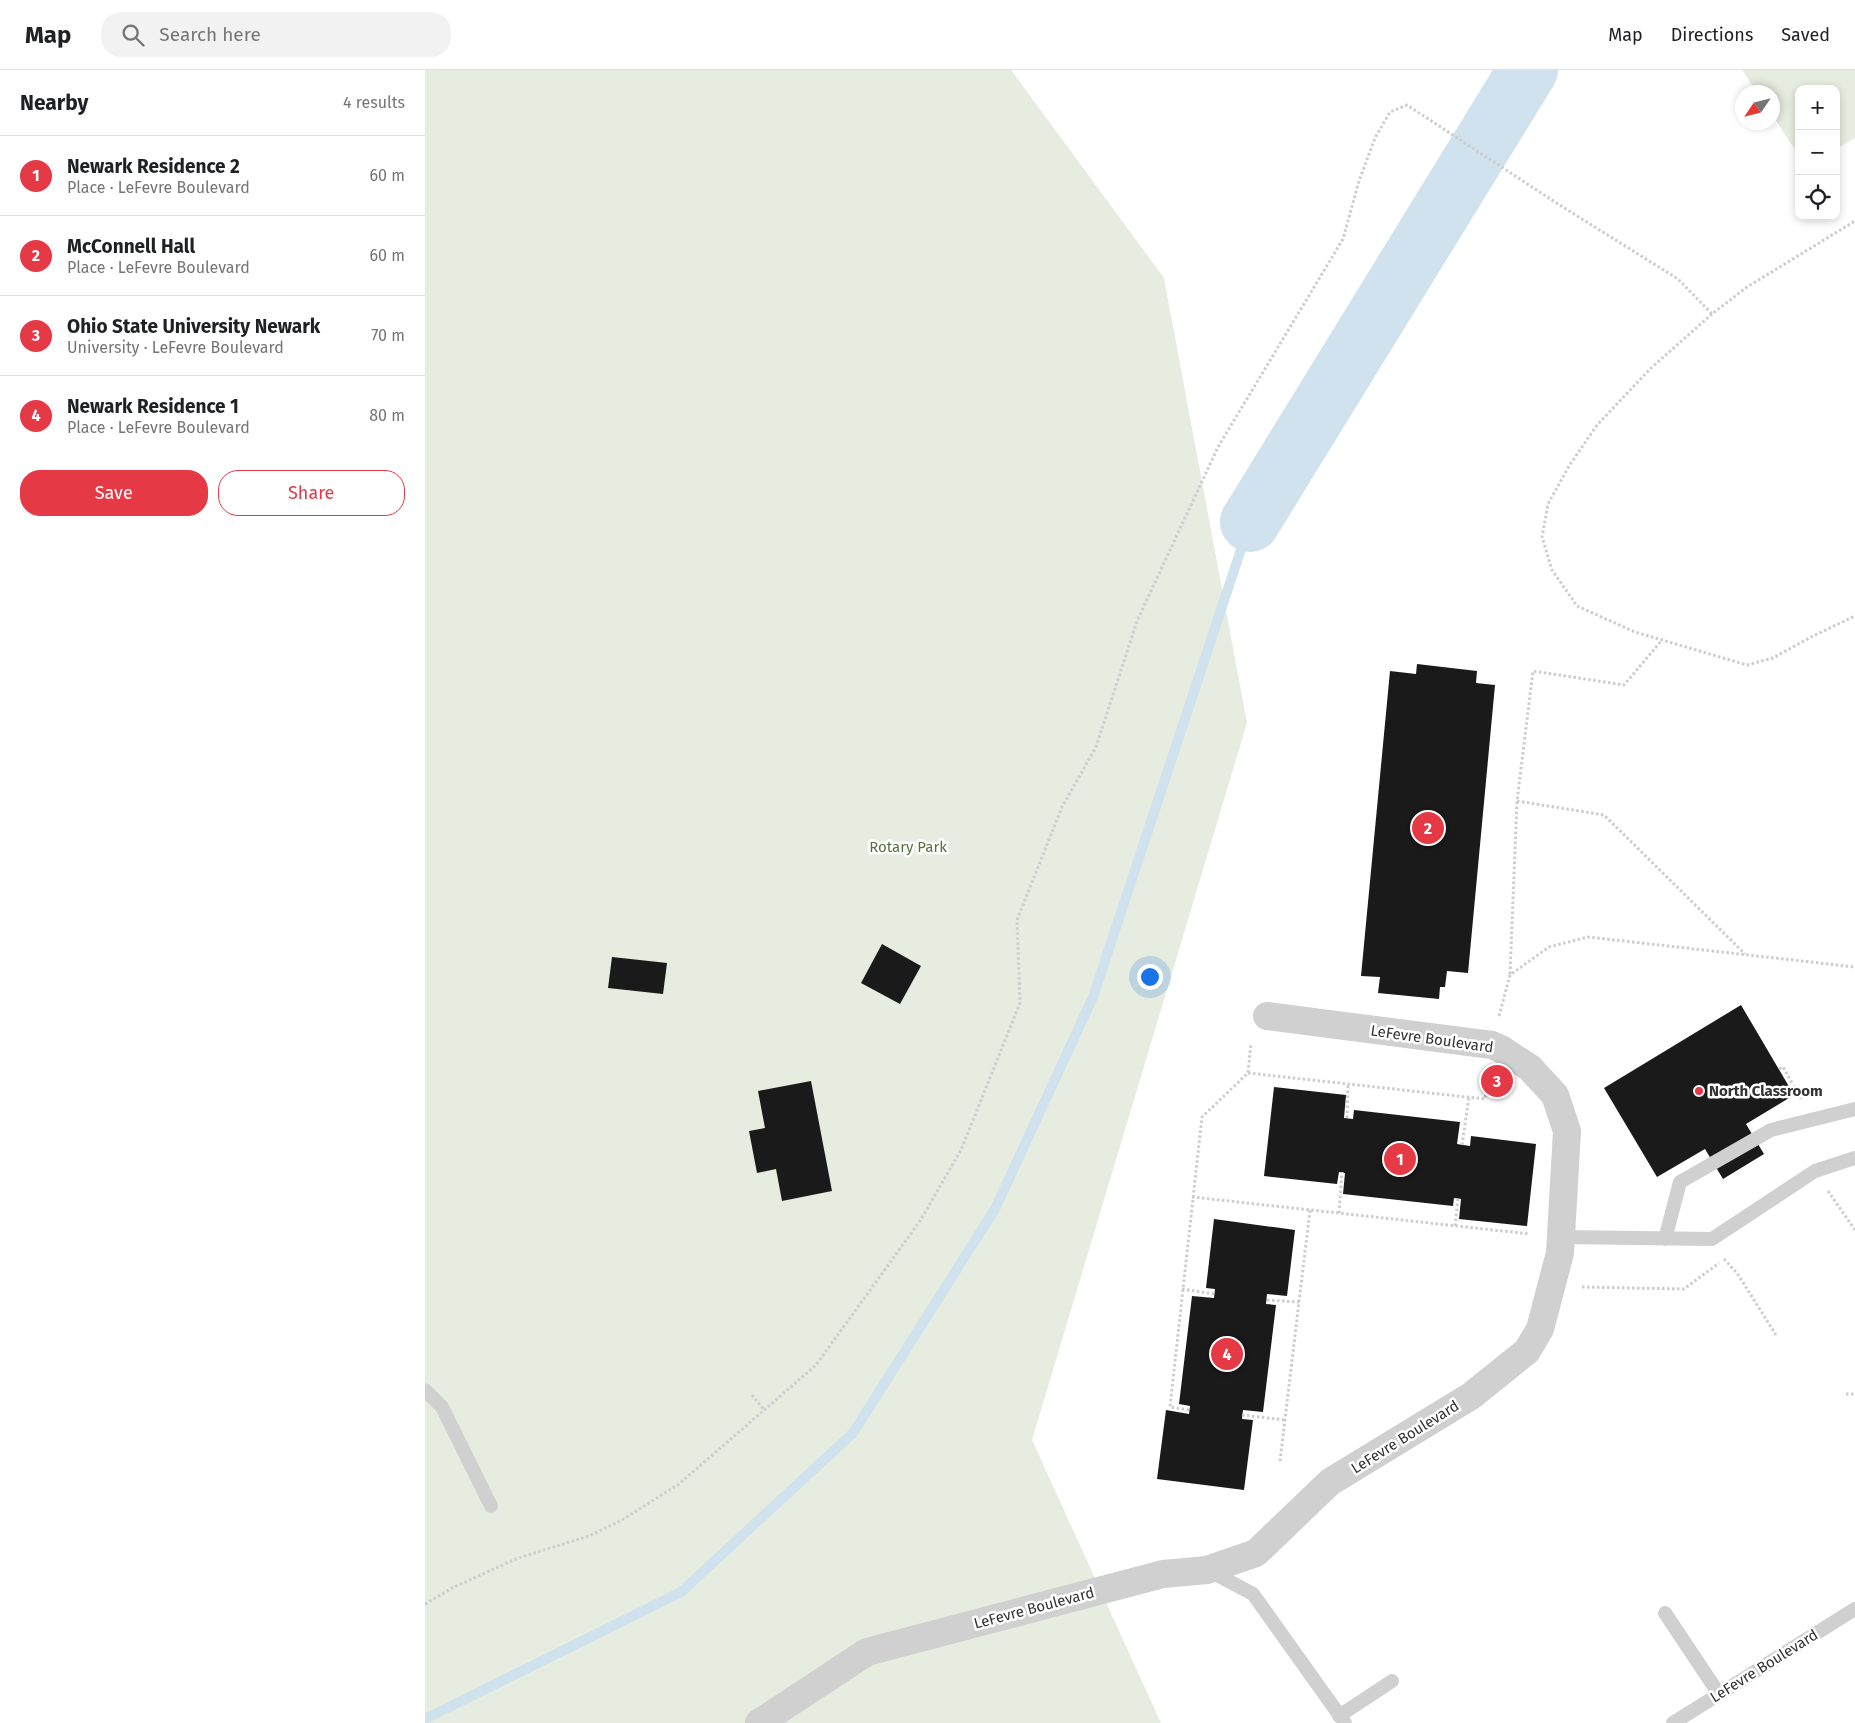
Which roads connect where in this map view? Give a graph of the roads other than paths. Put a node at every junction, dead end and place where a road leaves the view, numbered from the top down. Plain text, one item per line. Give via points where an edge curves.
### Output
1 (1267, 1016) dead end
2 (1855, 1109) edge
3 (1855, 1158) edge
4 (1561, 1237) junction
5 (1665, 1239) junction
6 (425, 1390) edge
7 (491, 1506) dead end
8 (1207, 1570) junction
9 (1855, 1609) edge
10 (1665, 1613) dead end
11 (1392, 1681) dead end
12 (1719, 1694) junction
13 (1342, 1719) edge
14 (759, 1723) edge
15 (1673, 1723) edge

1 - 4 street, LeFevre Boulevard via 1492,1046 1530,1068 1555,1095 1567,1130
2 - 5 lane via 1771,1130 1680,1182
3 - 5 lane via 1815,1171 1712,1239
4 - 5 lane
4 - 8 street, LeFevre Boulevard via 1541,1329 1527,1351 1471,1396 1330,1482 1256,1554
6 - 7 lane via 443,1407
8 - 13 lane via 1253,1594
8 - 14 street, LeFevre Boulevard via 1163,1574 867,1652
9 - 12 lane, LeFevre Boulevard
10 - 12 lane
11 - 13 lane
12 - 15 lane, LeFevre Boulevard

